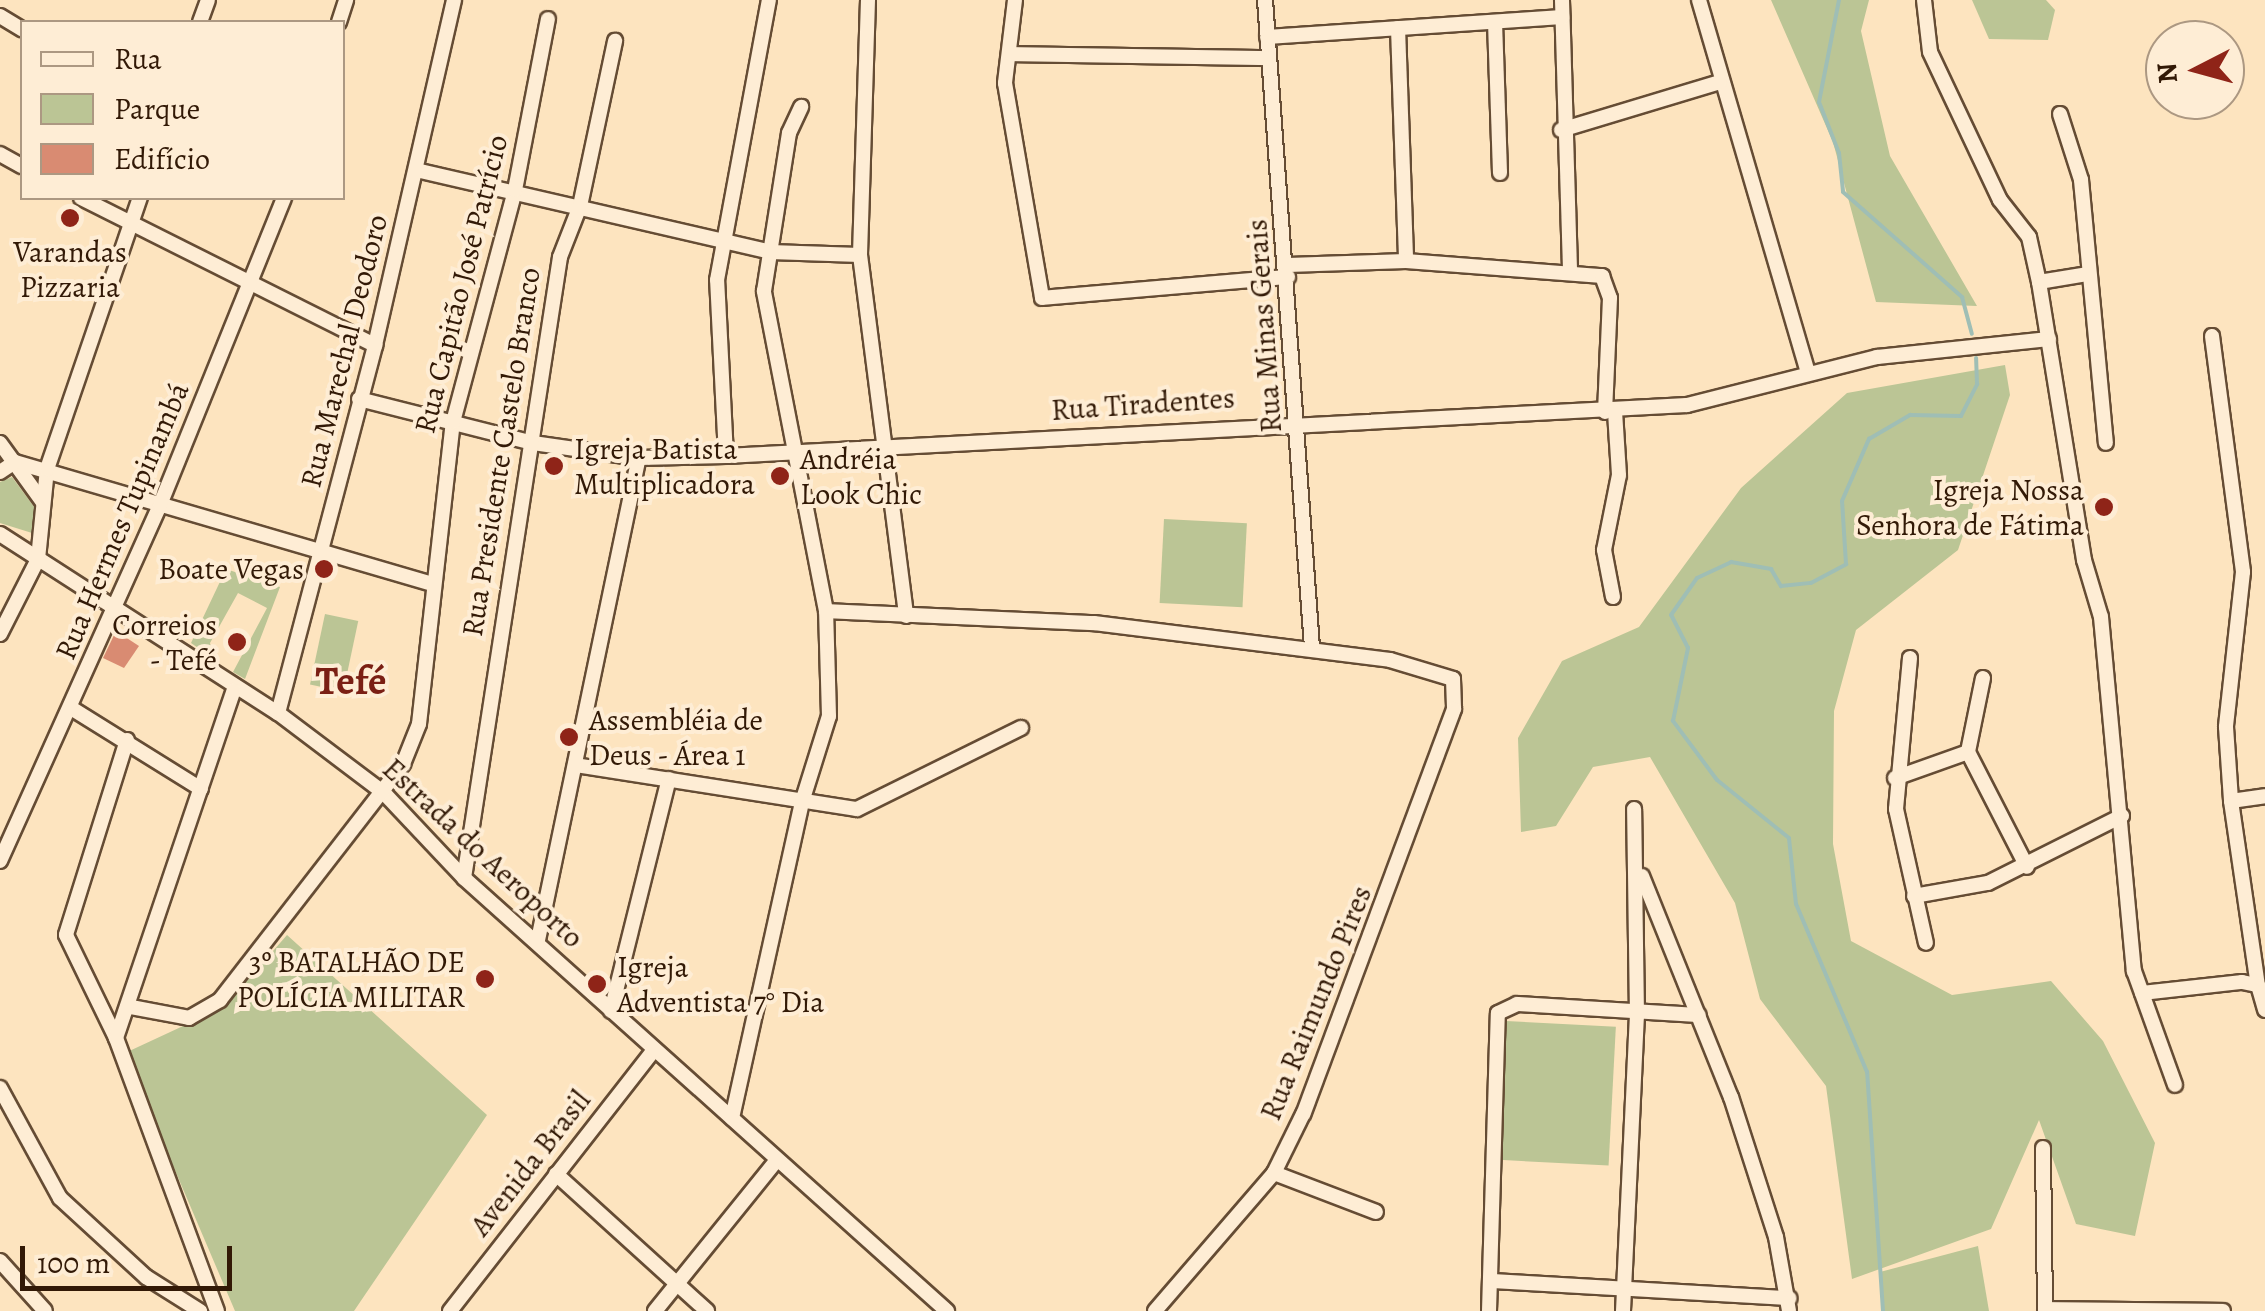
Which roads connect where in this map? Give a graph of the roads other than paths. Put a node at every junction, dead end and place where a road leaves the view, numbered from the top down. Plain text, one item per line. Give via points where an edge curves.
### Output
1 (454, 0) edge
2 (769, 0) edge
3 (868, 0) edge
4 (1015, 0) edge
5 (1265, 0) edge
6 (1562, 0) edge
7 (1699, 0) edge
8 (1924, 0) edge
9 (1562, 18) junction
10 (548, 19) dead end
11 (1495, 22) junction
12 (1398, 28) junction
13 (1267, 37) junction
14 (615, 40) dead end
15 (1012, 54) junction
16 (1268, 58) junction
17 (1720, 82) junction
18 (801, 107) dead end
19 (2060, 114) dead end
20 (1561, 130) junction
21 (416, 170) junction
22 (1500, 173) dead end
23 (515, 190) junction
24 (85, 200) edge
25 (139, 200) edge
26 (283, 200) edge
27 (580, 206) junction
28 (132, 225) junction
29 (722, 240) junction
30 (770, 252) junction
31 (860, 255) junction
32 (1406, 261) junction
33 (1288, 271) junction
34 (1570, 271) junction
35 (2088, 274) junction
36 (2040, 282) junction
37 (251, 287) junction
38 (2212, 336) dead end
39 (2049, 339) junction
40 (376, 345) junction
41 (1808, 372) junction
42 (359, 399) junction
43 (1610, 411) junction
44 (1299, 421) junction
45 (452, 422) junction
46 (0, 443) edge
47 (883, 443) junction
48 (2106, 443) dead end
49 (533, 444) junction
50 (796, 452) junction
51 (726, 456) junction
52 (639, 458) junction
53 (14, 462) junction
54 (47, 469) junction
55 (0, 472) edge
56 (42, 502) junction
57 (160, 506) junction
58 (0, 534) edge
59 (322, 557) junction
60 (38, 559) junction
61 (432, 584) junction
62 (1613, 597) dead end
63 (115, 609) junction
64 (826, 611) junction
65 (906, 616) junction
66 (0, 634) edge
67 (1312, 648) junction
68 (1910, 658) dead end
69 (1983, 678) dead end
70 (234, 690) junction
71 (71, 708) junction
72 (278, 713) junction
73 (1022, 728) dead end
74 (127, 740) junction
75 (1968, 752) junction
76 (574, 764) junction
77 (1894, 778) junction
78 (669, 779) junction
79 (201, 788) junction
80 (384, 793) junction
81 (2265, 796) edge
82 (2231, 801) junction
83 (802, 802) junction
84 (1634, 809) dead end
85 (2122, 816) junction
86 (0, 862) edge
87 (2026, 867) junction
88 (1640, 871) junction
89 (464, 878) junction
90 (1914, 896) junction
91 (538, 940) junction
92 (1926, 943) dead end
93 (2258, 985) junction
94 (2142, 993) junction
95 (131, 1007) junction
96 (2265, 1010) edge
97 (611, 1011) junction
98 (1699, 1015) junction
99 (1638, 1016) junction
100 (116, 1038) junction
101 (654, 1050) junction
102 (2175, 1085) dead end
103 (0, 1088) edge
104 (732, 1118) junction
105 (2043, 1148) dead end
106 (776, 1161) junction
107 (1274, 1172) junction
108 (556, 1174) junction
109 (1376, 1212) dead end
110 (0, 1261) edge
111 (1491, 1281) junction
112 (678, 1284) junction
113 (1624, 1290) junction
114 (1790, 1304) edge
115 (1160, 1310) edge
116 (2045, 1310) edge
117 (2176, 1310) edge
118 (45, 1311) edge
119 (200, 1311) edge
120 (217, 1311) edge
121 (450, 1311) edge
122 (655, 1311) edge
123 (707, 1311) edge
124 (946, 1311) edge
125 (1489, 1311) edge
126 (1623, 1311) edge
127 (2223, 1311) edge

1 - 21 street, Rua Marechal Deodoro
2 - 29 street
3 - 31 street
4 - 15 street
5 - 13 street, Rua Minas Gerais
6 - 9 street
7 - 17 street
8 - 36 street via 1930,52 2000,200 2028,237
9 - 11 street
9 - 20 street
10 - 23 street, Rua Capitão José Patrício
11 - 12 street
11 - 22 street
12 - 13 street
12 - 32 street
13 - 16 street, Rua Minas Gerais
14 - 27 street, Rua Presidente Castelo Branco
15 - 16 street
15 - 33 street via 1005,83 1042,298
16 - 33 street, Rua Minas Gerais
17 - 20 street
17 - 41 street
18 - 30 street via 789,133
19 - 35 street via 2080,180
20 - 34 street
21 - 23 street
21 - 40 street, Rua Marechal Deodoro
23 - 27 street
23 - 45 street, Rua Capitão José Patrício
24 - 28 street
25 - 28 street
26 - 37 street, Rua Hermes Tupinambá
27 - 29 street
27 - 49 street, Rua Presidente Castelo Branco via 560,258
28 - 37 street
28 - 54 street
29 - 30 street
29 - 51 street via 716,280
30 - 31 street
30 - 50 street via 764,291
31 - 47 street
32 - 33 street
32 - 34 street
33 - 44 street, Rua Minas Gerais
34 - 43 street via 1608,284
35 - 36 street
35 - 48 street
36 - 39 street
37 - 40 street
37 - 57 street, Rua Hermes Tupinambá
38 - 82 street via 2242,572 2226,727
39 - 41 street, Rua Tiradentes
39 - 85 street via 2084,560 2102,617
40 - 42 street, Rua Marechal Deodoro
41 - 43 street, Rua Tiradentes via 1724,400
42 - 45 street, Rua Tiradentes
42 - 59 street, Rua Marechal Deodoro
43 - 44 street, Rua Tiradentes
43 - 62 street via 1619,475 1604,550
44 - 47 street, Rua Tiradentes
44 - 67 street, Rua Minas Gerais
45 - 49 street, Rua Tiradentes
45 - 61 street, Rua Capitão José Patrício
46 - 53 street
47 - 50 street, Rua Tiradentes
47 - 65 street
49 - 52 street, Rua Tiradentes
49 - 89 street, Rua Presidente Castelo Branco
50 - 51 street, Rua Tiradentes
50 - 64 street
51 - 52 street, Rua Tiradentes
52 - 76 street
53 - 54 street
53 - 55 street
53 - 56 street
54 - 56 street
54 - 57 street
56 - 60 street
57 - 59 street
57 - 63 street, Rua Hermes Tupinambá
58 - 60 street, Estrada do Aeroporto
59 - 61 street
59 - 72 street, Rua Marechal Deodoro
60 - 63 street, Estrada do Aeroporto
60 - 66 street
61 - 80 street, Rua Capitão José Patrício via 419,724
63 - 70 street, Estrada do Aeroporto
63 - 71 street, Rua Hermes Tupinambá
64 - 65 street
64 - 83 street via 829,716
65 - 67 street via 1094,623
67 - 107 street, Rua Raimundo Pires via 1453,679 1454,709 1398,873
68 - 77 street
69 - 75 street
70 - 72 street, Estrada do Aeroporto
70 - 79 street
71 - 74 street
71 - 86 street, Rua Hermes Tupinambá
72 - 80 street, Estrada do Aeroporto
73 - 83 street via 869,805
74 - 79 street
74 - 100 street via 66,928
75 - 77 street
75 - 87 street
76 - 78 street
76 - 91 street
77 - 90 street
78 - 83 street
78 - 97 street
79 - 95 street
80 - 89 street, Estrada do Aeroporto
80 - 95 street, Rua Capitão José Patrício via 211,1008 178,1018
81 - 82 street
82 - 93 street
83 - 104 street
84 - 88 street
85 - 87 street
85 - 94 street
87 - 90 street
88 - 98 street
88 - 99 street
89 - 91 street, Estrada do Aeroporto
90 - 92 street
91 - 97 street, Estrada do Aeroporto
93 - 94 street
93 - 96 street
94 - 102 street
95 - 100 street
97 - 101 street, Estrada do Aeroporto
98 - 99 street
98 - 114 street
99 - 111 street via 1508,1005 1494,1024
99 - 113 street
100 - 120 street
101 - 104 street, Estrada do Aeroporto
101 - 108 street, Avenida Brasil
103 - 119 street via 60,1198 146,1276
104 - 106 street, Estrada do Aeroporto
105 - 116 street
106 - 112 street
106 - 124 street, Estrada do Aeroporto
107 - 109 street
107 - 115 street, Rua Raimundo Pires
108 - 112 street
108 - 121 street, Avenida Brasil
110 - 118 street
111 - 113 street
111 - 125 street
112 - 122 street
112 - 123 street
113 - 114 street
113 - 126 street
116 - 117 street
117 - 127 street

